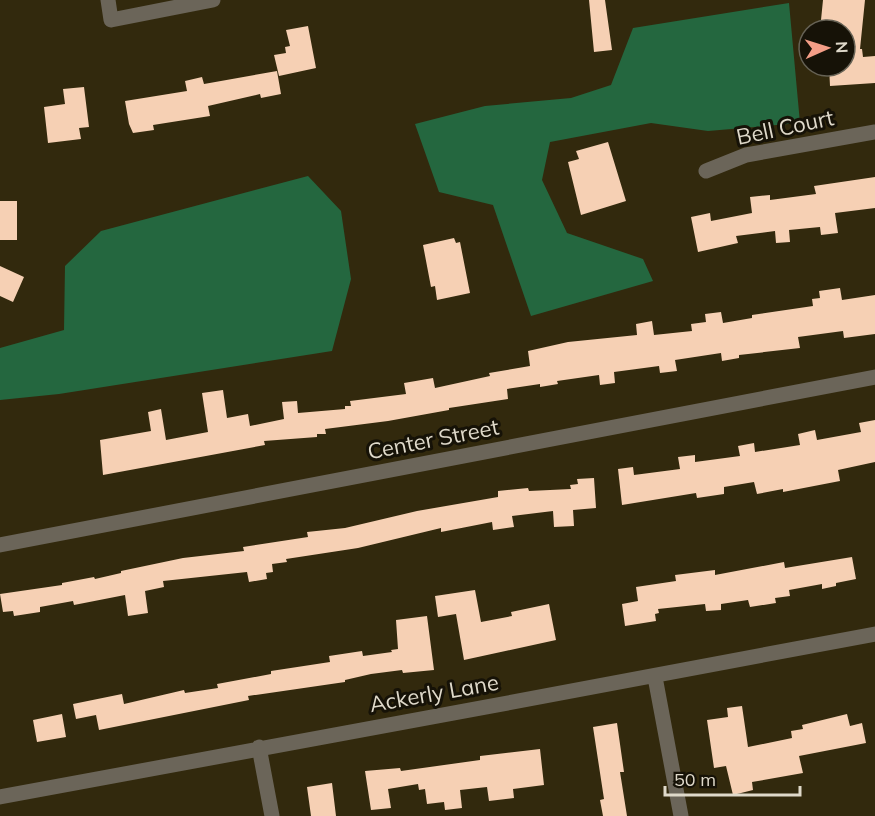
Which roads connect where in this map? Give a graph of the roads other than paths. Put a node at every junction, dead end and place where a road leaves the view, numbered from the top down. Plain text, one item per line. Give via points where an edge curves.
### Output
1 (108, 0) edge
2 (213, 0) edge
3 (875, 132) edge
4 (706, 171) dead end
5 (875, 377) edge
6 (0, 545) edge
7 (875, 634) edge
8 (655, 677) junction
9 (259, 747) junction
10 (0, 797) edge
11 (272, 816) edge
12 (681, 816) edge

1 - 2 street via 111,20
3 - 4 street, Bell Court via 746,155
5 - 6 street, Center Street
7 - 8 street, Ackerly Lane
8 - 9 street, Ackerly Lane
8 - 12 street
9 - 10 street, Ackerly Lane
9 - 11 street

